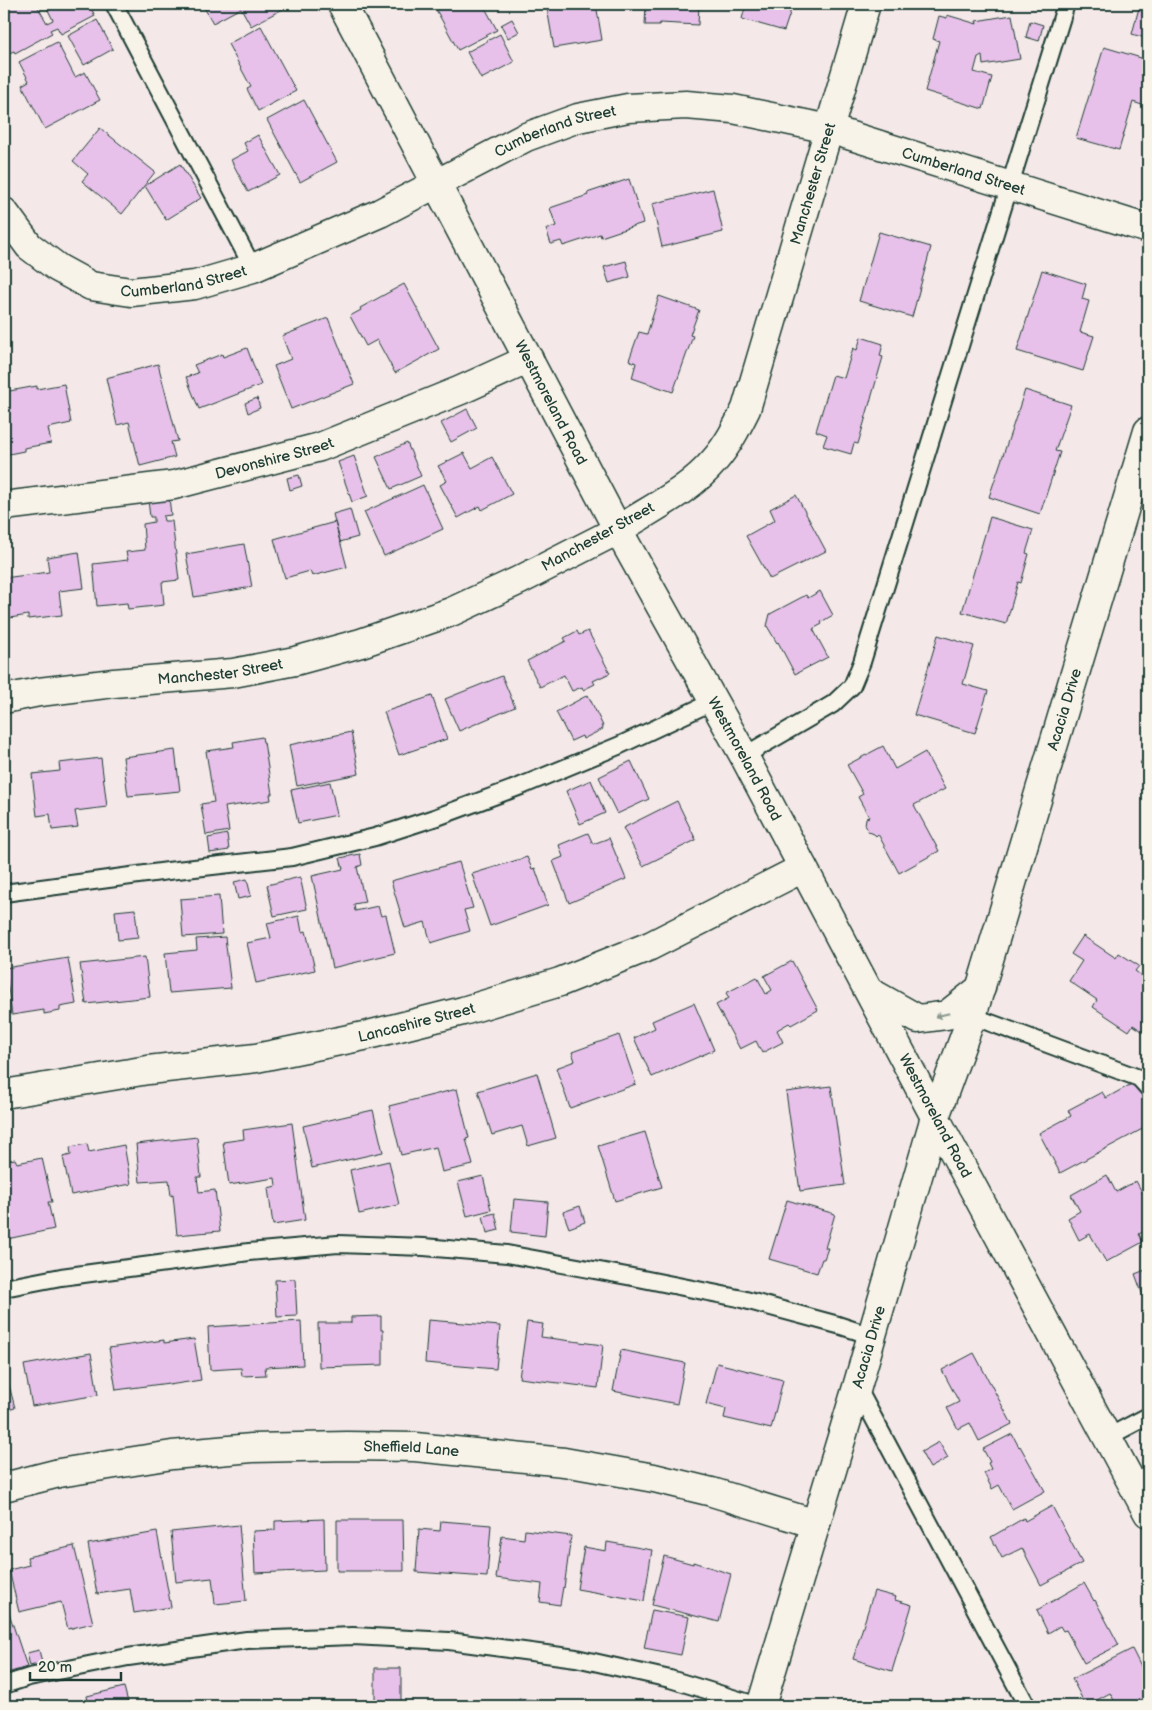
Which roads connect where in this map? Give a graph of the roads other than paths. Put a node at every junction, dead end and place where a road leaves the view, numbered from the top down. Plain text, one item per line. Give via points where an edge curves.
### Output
1 (114, 4) edge
2 (866, 4) edge
3 (1066, 4) edge
4 (347, 5) edge
5 (829, 129) junction
6 (438, 183) junction
7 (1010, 186) junction
8 (4, 212) edge
9 (1148, 229) edge
10 (254, 268) junction
11 (529, 359) junction
12 (1148, 431) edge
13 (4, 506) edge
14 (618, 530) junction
15 (4, 699) edge
16 (714, 701) junction
17 (744, 756) junction
18 (803, 868) junction
19 (4, 893) edge
20 (981, 988) junction
21 (870, 992) junction
22 (972, 1016) junction
23 (1148, 1088) edge
24 (4, 1094) edge
25 (935, 1118) junction
26 (4, 1288) edge
27 (872, 1336) junction
28 (857, 1387) junction
29 (1148, 1416) edge
30 (1108, 1437) junction
31 (4, 1487) edge
32 (1148, 1513) edge
33 (816, 1524) junction
34 (4, 1685) edge
35 (760, 1706) edge
36 (1027, 1706) edge

1 - 10 lane
2 - 5 street, Manchester Street
3 - 7 lane
4 - 6 street, Westmoreland Road
5 - 6 street, Cumberland Street via 733,109 686,105 628,108 578,118 526,137
5 - 7 street, Cumberland Street
5 - 14 street, Manchester Street via 746,409 731,439 690,484
6 - 10 street, Cumberland Street via 380,213
6 - 11 street, Westmoreland Road
7 - 9 street, Cumberland Street
7 - 17 lane via 852,686 833,704
8 - 10 street, Cumberland Street via 29,246 58,268 91,286 131,292 195,285
11 - 13 street, Devonshire Street via 320,447 174,485
11 - 14 street, Westmoreland Road
12 - 20 street, Acacia Drive
14 - 15 street, Manchester Street via 451,612 361,643 233,673 114,682
14 - 16 street, Westmoreland Road
16 - 17 street, Westmoreland Road
16 - 19 lane via 618,746 520,786 375,837 292,857
17 - 18 street, Westmoreland Road
18 - 21 street, Westmoreland Road
18 - 24 street, Lancashire Street via 650,946 560,982 463,1011 256,1058 148,1070
20 -> 21 street via 947,1015 918,1019
20 - 22 street, Acacia Drive
21 - 25 street, Westmoreland Road
22 - 23 lane via 1139,1078
22 - 25 street, Acacia Drive
25 - 27 street, Acacia Drive
25 - 30 street, Westmoreland Road
26 - 27 lane via 61,1277 249,1252 338,1244 424,1247 507,1254 638,1278 738,1298
27 - 28 street, Acacia Drive
28 - 33 street, Acacia Drive
28 - 36 lane
29 - 30 lane
30 - 32 street, Westmoreland Road
31 - 33 street, Sheffield Lane via 59,1473 172,1455 252,1448 415,1447 564,1462 654,1478
33 - 35 street, Acacia Drive
34 - 35 lane via 128,1657 247,1640 353,1636 449,1641 576,1658 670,1679

